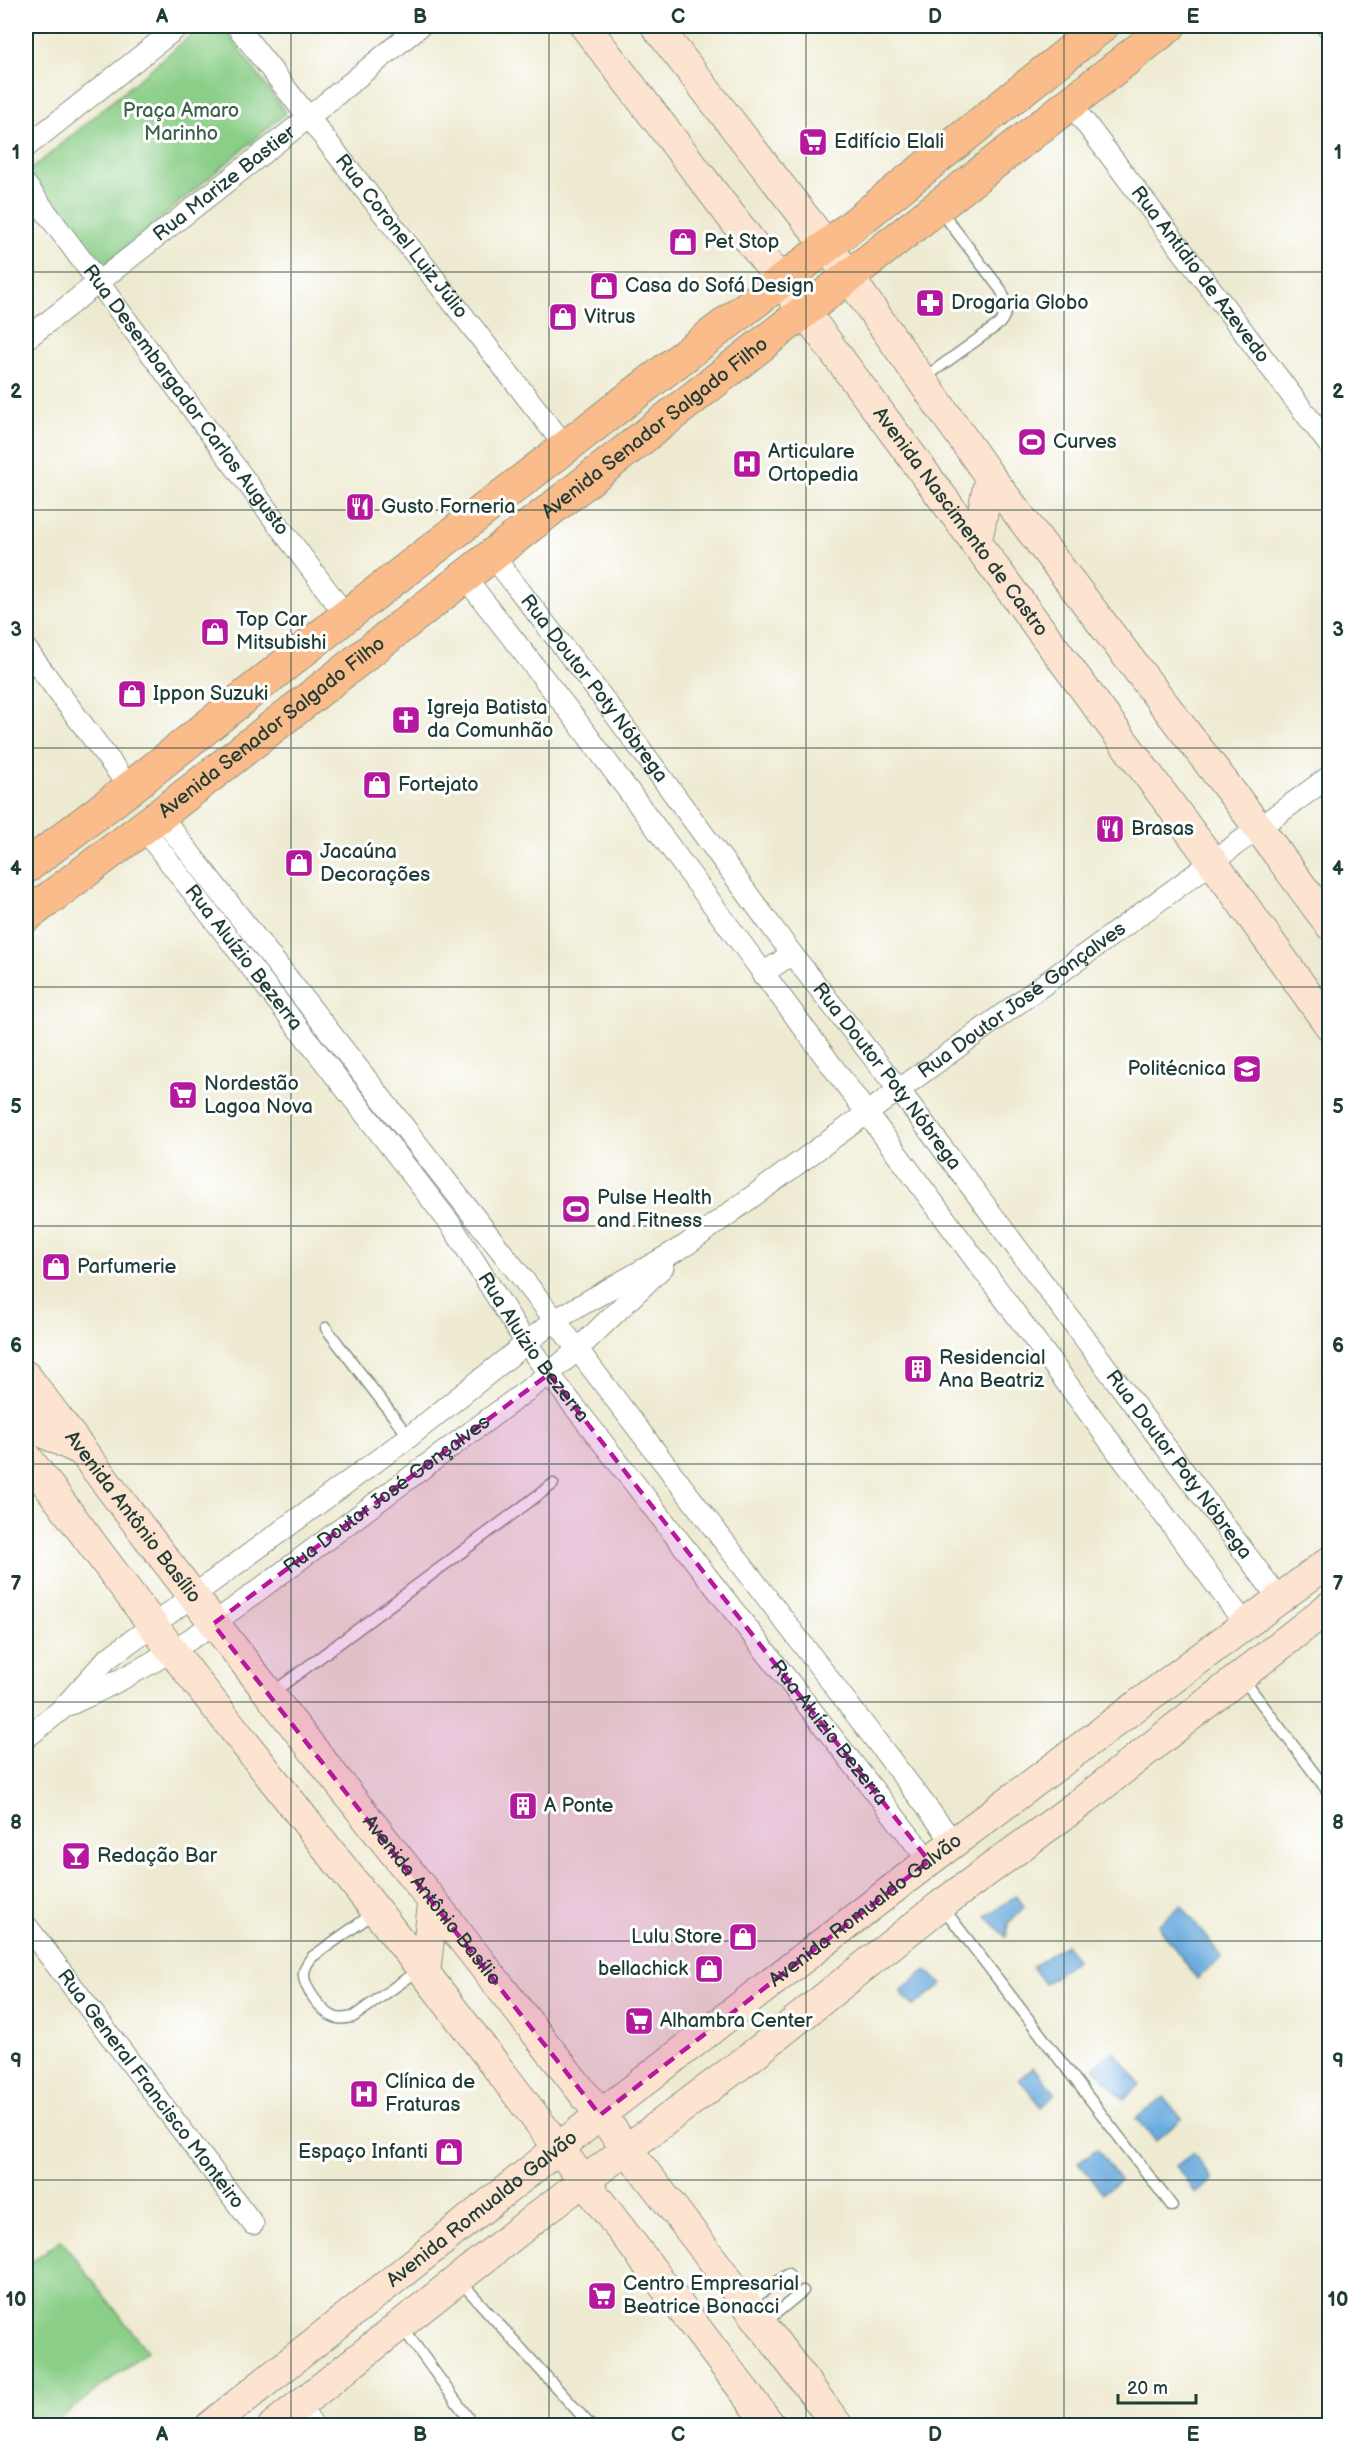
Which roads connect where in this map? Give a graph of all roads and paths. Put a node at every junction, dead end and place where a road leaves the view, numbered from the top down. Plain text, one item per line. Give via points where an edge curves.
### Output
1 (179, 26) edge
2 (237, 26) edge
3 (420, 26) edge
4 (585, 26) edge
5 (656, 26) edge
6 (1102, 26) edge
7 (1169, 26) edge
8 (1071, 104) junction
9 (309, 117) junction
10 (26, 147) edge
11 (26, 185) edge
12 (938, 207) junction
13 (827, 246) junction
14 (848, 277) junction
15 (781, 280) junction
16 (98, 284) junction
17 (804, 311) junction
18 (26, 339) edge
19 (921, 380) junction
20 (565, 446) junction
21 (1329, 446) edge
22 (990, 477) junction
23 (976, 545) junction
24 (492, 555) junction
25 (464, 576) junction
26 (346, 616) junction
27 (26, 649) edge
28 (605, 701) junction
29 (576, 720) junction
30 (1329, 776) edge
31 (130, 788) junction
32 (152, 821) junction
33 (1258, 827) junction
34 (1212, 861) junction
35 (26, 867) edge
36 (228, 902) junction
37 (26, 916) edge
38 (211, 916) junction
39 (1329, 925) edge
40 (792, 954) junction
41 (762, 974) junction
42 (1329, 1026) edge
43 (339, 1044) junction
44 (320, 1057) junction
45 (899, 1090) junction
46 (866, 1114) junction
47 (436, 1169) junction
48 (418, 1183) junction
49 (686, 1245) junction
50 (555, 1320) junction
51 (326, 1328) dead end
52 (526, 1343) junction
53 (577, 1350) junction
54 (549, 1374) junction
55 (26, 1376) edge
56 (454, 1401) junction
57 (26, 1424) edge
58 (475, 1429) junction
59 (409, 1437) junction
60 (81, 1450) junction
61 (26, 1456) edge
62 (553, 1484) dead end
63 (1329, 1561) edge
64 (191, 1596) junction
65 (1280, 1600) junction
66 (1329, 1606) edge
67 (152, 1623) junction
68 (213, 1624) junction
69 (1245, 1624) junction
70 (173, 1652) junction
71 (1241, 1676) junction
72 (269, 1695) junction
73 (62, 1708) junction
74 (26, 1738) edge
75 (1329, 1794) edge
76 (954, 1843) junction
77 (929, 1861) junction
78 (433, 1904) junction
79 (941, 1905) junction
80 (377, 1911) junction
81 (26, 1924) edge
82 (423, 1970) junction
83 (600, 2115) junction
84 (559, 2147) junction
85 (627, 2150) junction
86 (583, 2182) junction
87 (1172, 2206) dead end
88 (253, 2224) dead end
89 (788, 2274) dead end
90 (458, 2279) junction
91 (803, 2291) dead end
92 (755, 2314) junction
93 (400, 2325) junction
94 (306, 2416) edge
95 (210, 2426) edge
96 (273, 2426) edge
97 (474, 2426) edge
98 (591, 2426) edge
99 (771, 2426) edge
100 (838, 2426) edge

1 - 10 street
2 - 9 street, Rua Coronel Luiz Júlio
3 - 9 street, Rua Marize Bastier
4 - 15 main road, Avenida Nascimento de Castro
5 - 13 main road
6 - 13 highway, Avenida Senador Salgado Filho
7 - 8 highway, Avenida Senador Salgado Filho
8 - 12 highway, Avenida Senador Salgado Filho
8 - 21 street, Rua Antídio de Azevedo
9 - 16 street, Rua Marize Bastier
9 - 20 street, Rua Coronel Luiz Júlio
11 - 16 street, Rua Desembargador Carlos Augusto
12 - 14 highway, Avenida Senador Salgado Filho
12 - 19 lane via 1001,290 1006,313 999,324
13 - 14 main road
13 - 15 highway, Avenida Senador Salgado Filho
14 - 17 highway, Avenida Senador Salgado Filho
14 - 19 main road
15 - 17 main road, Avenida Nascimento de Castro
15 - 20 highway, Avenida Senador Salgado Filho
16 - 18 street, Rua Marize Bastier
16 - 26 street, Rua Desembargador Carlos Augusto
17 - 23 main road, Avenida Nascimento de Castro
17 - 24 highway, Avenida Senador Salgado Filho
19 - 22 main road
20 - 26 highway, Avenida Senador Salgado Filho
22 - 23 main road
22 - 33 main road
23 - 34 main road, Avenida Nascimento de Castro
24 - 25 highway, Avenida Senador Salgado Filho
24 - 28 street, Rua Doutor Poty Nóbrega
25 - 29 street, Rua Doutor Poty Nóbrega
25 - 32 highway, Avenida Senador Salgado Filho
26 - 31 highway, Avenida Senador Salgado Filho
27 - 31 street
28 - 29 street
28 - 40 street, Rua Doutor Poty Nóbrega
29 - 41 street, Rua Doutor Poty Nóbrega
30 - 33 street, Rua Doutor José Gonçalves
31 - 35 highway, Avenida Senador Salgado Filho
32 - 36 street, Rua Aluízio Bezerra
32 - 37 highway, Avenida Senador Salgado Filho
32 - 38 street, Rua Aluízio Bezerra
33 - 34 street, Rua Doutor José Gonçalves
33 - 39 main road
34 - 42 main road, Avenida Nascimento de Castro
34 - 45 street, Rua Doutor José Gonçalves
36 - 38 street
36 - 43 street, Rua Aluízio Bezerra
38 - 44 street, Rua Aluízio Bezerra
40 - 41 street
40 - 45 street, Rua Doutor Poty Nóbrega
41 - 46 street, Rua Doutor Poty Nóbrega
43 - 44 lane
43 - 47 street, Rua Aluízio Bezerra
44 - 48 street, Rua Aluízio Bezerra
45 - 46 street, Rua Doutor José Gonçalves
45 - 65 street, Rua Doutor Poty Nóbrega
46 - 49 street, Rua Doutor José Gonçalves
46 - 69 street, Rua Doutor Poty Nóbrega
47 - 48 street
47 - 50 street, Rua Aluízio Bezerra
48 - 52 street, Rua Aluízio Bezerra via 452,1226
49 - 50 street, Rua Doutor José Gonçalves
49 - 53 street, Rua Doutor José Gonçalves
50 - 52 street, Rua Doutor José Gonçalves
50 - 53 street, Rua Aluízio Bezerra
51 - 59 lane
52 - 54 street, Rua Aluízio Bezerra
52 - 56 street, Rua Doutor José Gonçalves
53 - 54 street, Rua Doutor José Gonçalves
53 - 76 street, Rua Aluízio Bezerra
54 - 58 street, Rua Doutor José Gonçalves
54 - 77 street, Rua Aluízio Bezerra
55 - 60 main road, Avenida Antônio Basílio
56 - 58 street
56 - 59 street, Rua Doutor José Gonçalves
57 - 60 main road
58 - 68 street, Rua Doutor José Gonçalves
59 - 64 street, Rua Doutor José Gonçalves
60 - 64 main road, Avenida Antônio Basílio
61 - 67 main road
62 - 72 lane
63 - 65 main road, Avenida Romualdo Galvão
64 - 67 street, Rua Doutor José Gonçalves
64 - 68 main road, Avenida Antônio Basílio
65 - 69 main road, Avenida Romualdo Galvão
66 - 71 main road, Avenida Romualdo Galvão
67 - 70 main road
67 - 73 street, Rua Doutor José Gonçalves via 106,1659
68 - 70 street, Rua Doutor José Gonçalves
68 - 72 main road, Avenida Antônio Basílio
69 - 76 main road, Avenida Romualdo Galvão
70 - 73 street, Rua Doutor José Gonçalves
70 - 80 main road
71 - 75 lane
71 - 79 main road, Avenida Romualdo Galvão via 1084,1800
72 - 78 main road, Avenida Antônio Basílio
73 - 74 street, Rua Doutor José Gonçalves
76 - 77 main road, Avenida Romualdo Galvão
77 - 83 main road, Avenida Romualdo Galvão
78 - 82 main road
78 - 83 main road, Avenida Antônio Basílio
79 - 85 main road, Avenida Romualdo Galvão
79 - 87 lane
80 - 82 main road
80 - 82 lane via 306,1965 306,1985 325,2010 333,2017 353,2017
81 - 88 street, Rua General Francisco Monteiro
82 - 84 main road
83 - 84 main road, Avenida Romualdo Galvão
83 - 85 main road, Avenida Antônio Basílio
84 - 86 main road
84 - 95 main road, Avenida Romualdo Galvão
85 - 86 main road, Avenida Romualdo Galvão
85 - 92 main road, Avenida Antônio Basílio
86 - 90 main road, Avenida Romualdo Galvão
86 - 99 main road
89 - 92 lane
90 - 93 main road, Avenida Romualdo Galvão
90 - 98 lane
91 - 92 lane
92 - 100 main road, Avenida Antônio Basílio
93 - 94 main road, Avenida Romualdo Galvão
93 - 97 lane
94 - 96 main road, Avenida Romualdo Galvão

